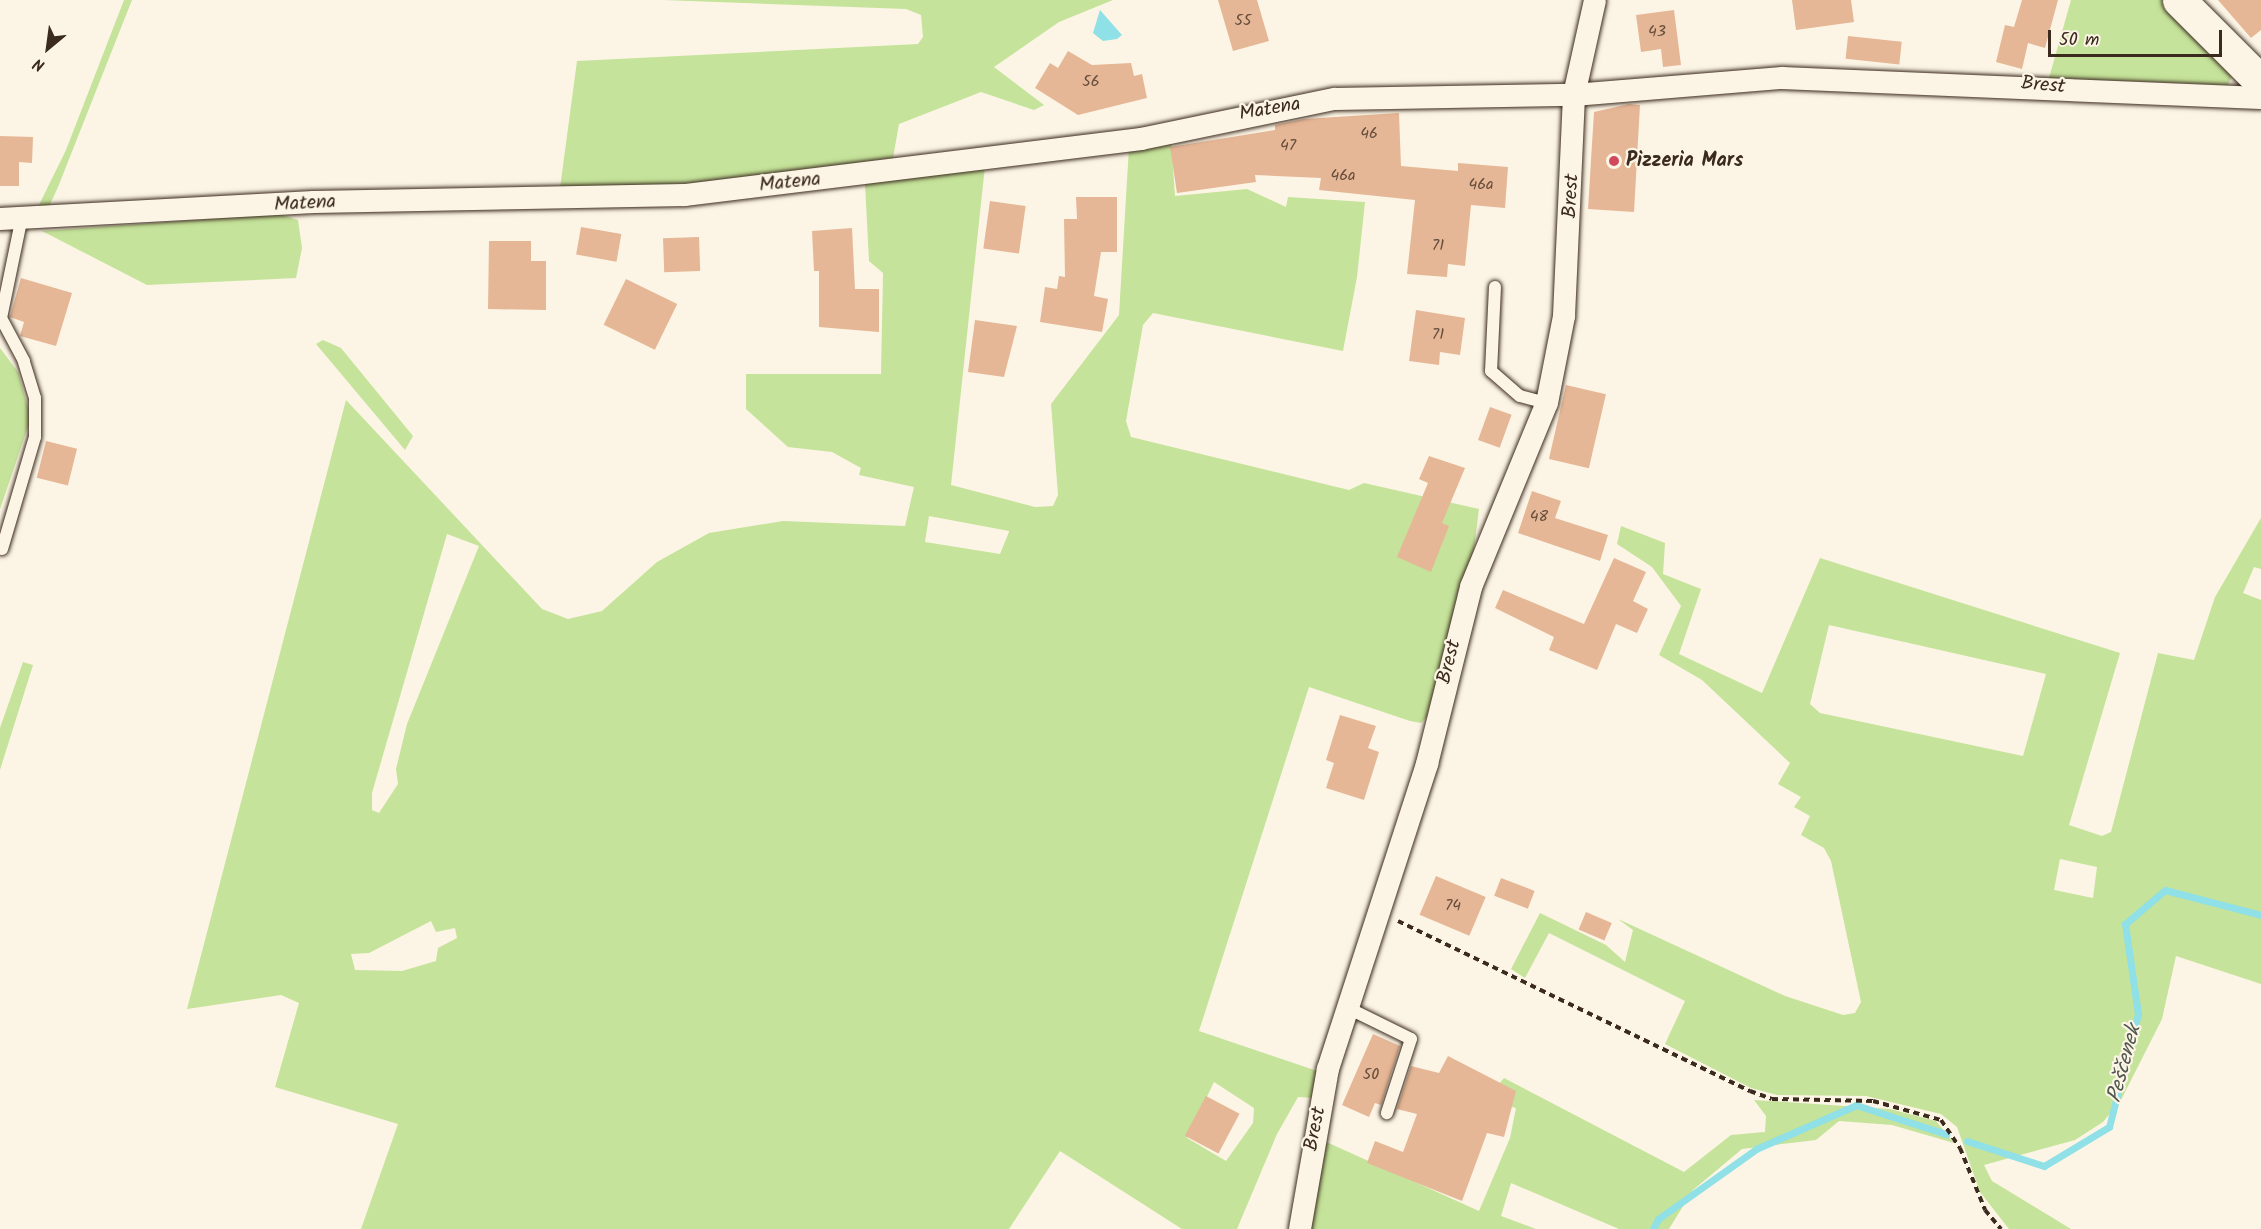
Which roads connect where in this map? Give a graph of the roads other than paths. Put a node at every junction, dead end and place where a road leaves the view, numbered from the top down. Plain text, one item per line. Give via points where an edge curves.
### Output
1 (1595, 0) edge
2 (2180, 0) edge
3 (2261, 82) edge
4 (1574, 95) junction
5 (2261, 98) edge
6 (10, 220) edge
7 (1495, 287) dead end
8 (1546, 403) junction
9 (3, 549) dead end
10 (1348, 1008) junction
11 (1387, 1113) dead end
12 (1300, 1229) edge

1 - 4 street, Brest
2 - 3 street
4 - 5 street, Brest via 1782,78
4 - 6 street, Matena via 1335,99 1140,139 685,195 314,202
4 - 8 street, Brest via 1564,316
6 - 9 lane via 1,318 24,361 35,398 35,437
7 - 8 lane via 1491,371 1520,396
8 - 10 street, Brest via 1471,587 1427,764
10 - 11 lane via 1411,1039
10 - 12 street, Brest via 1328,1069

